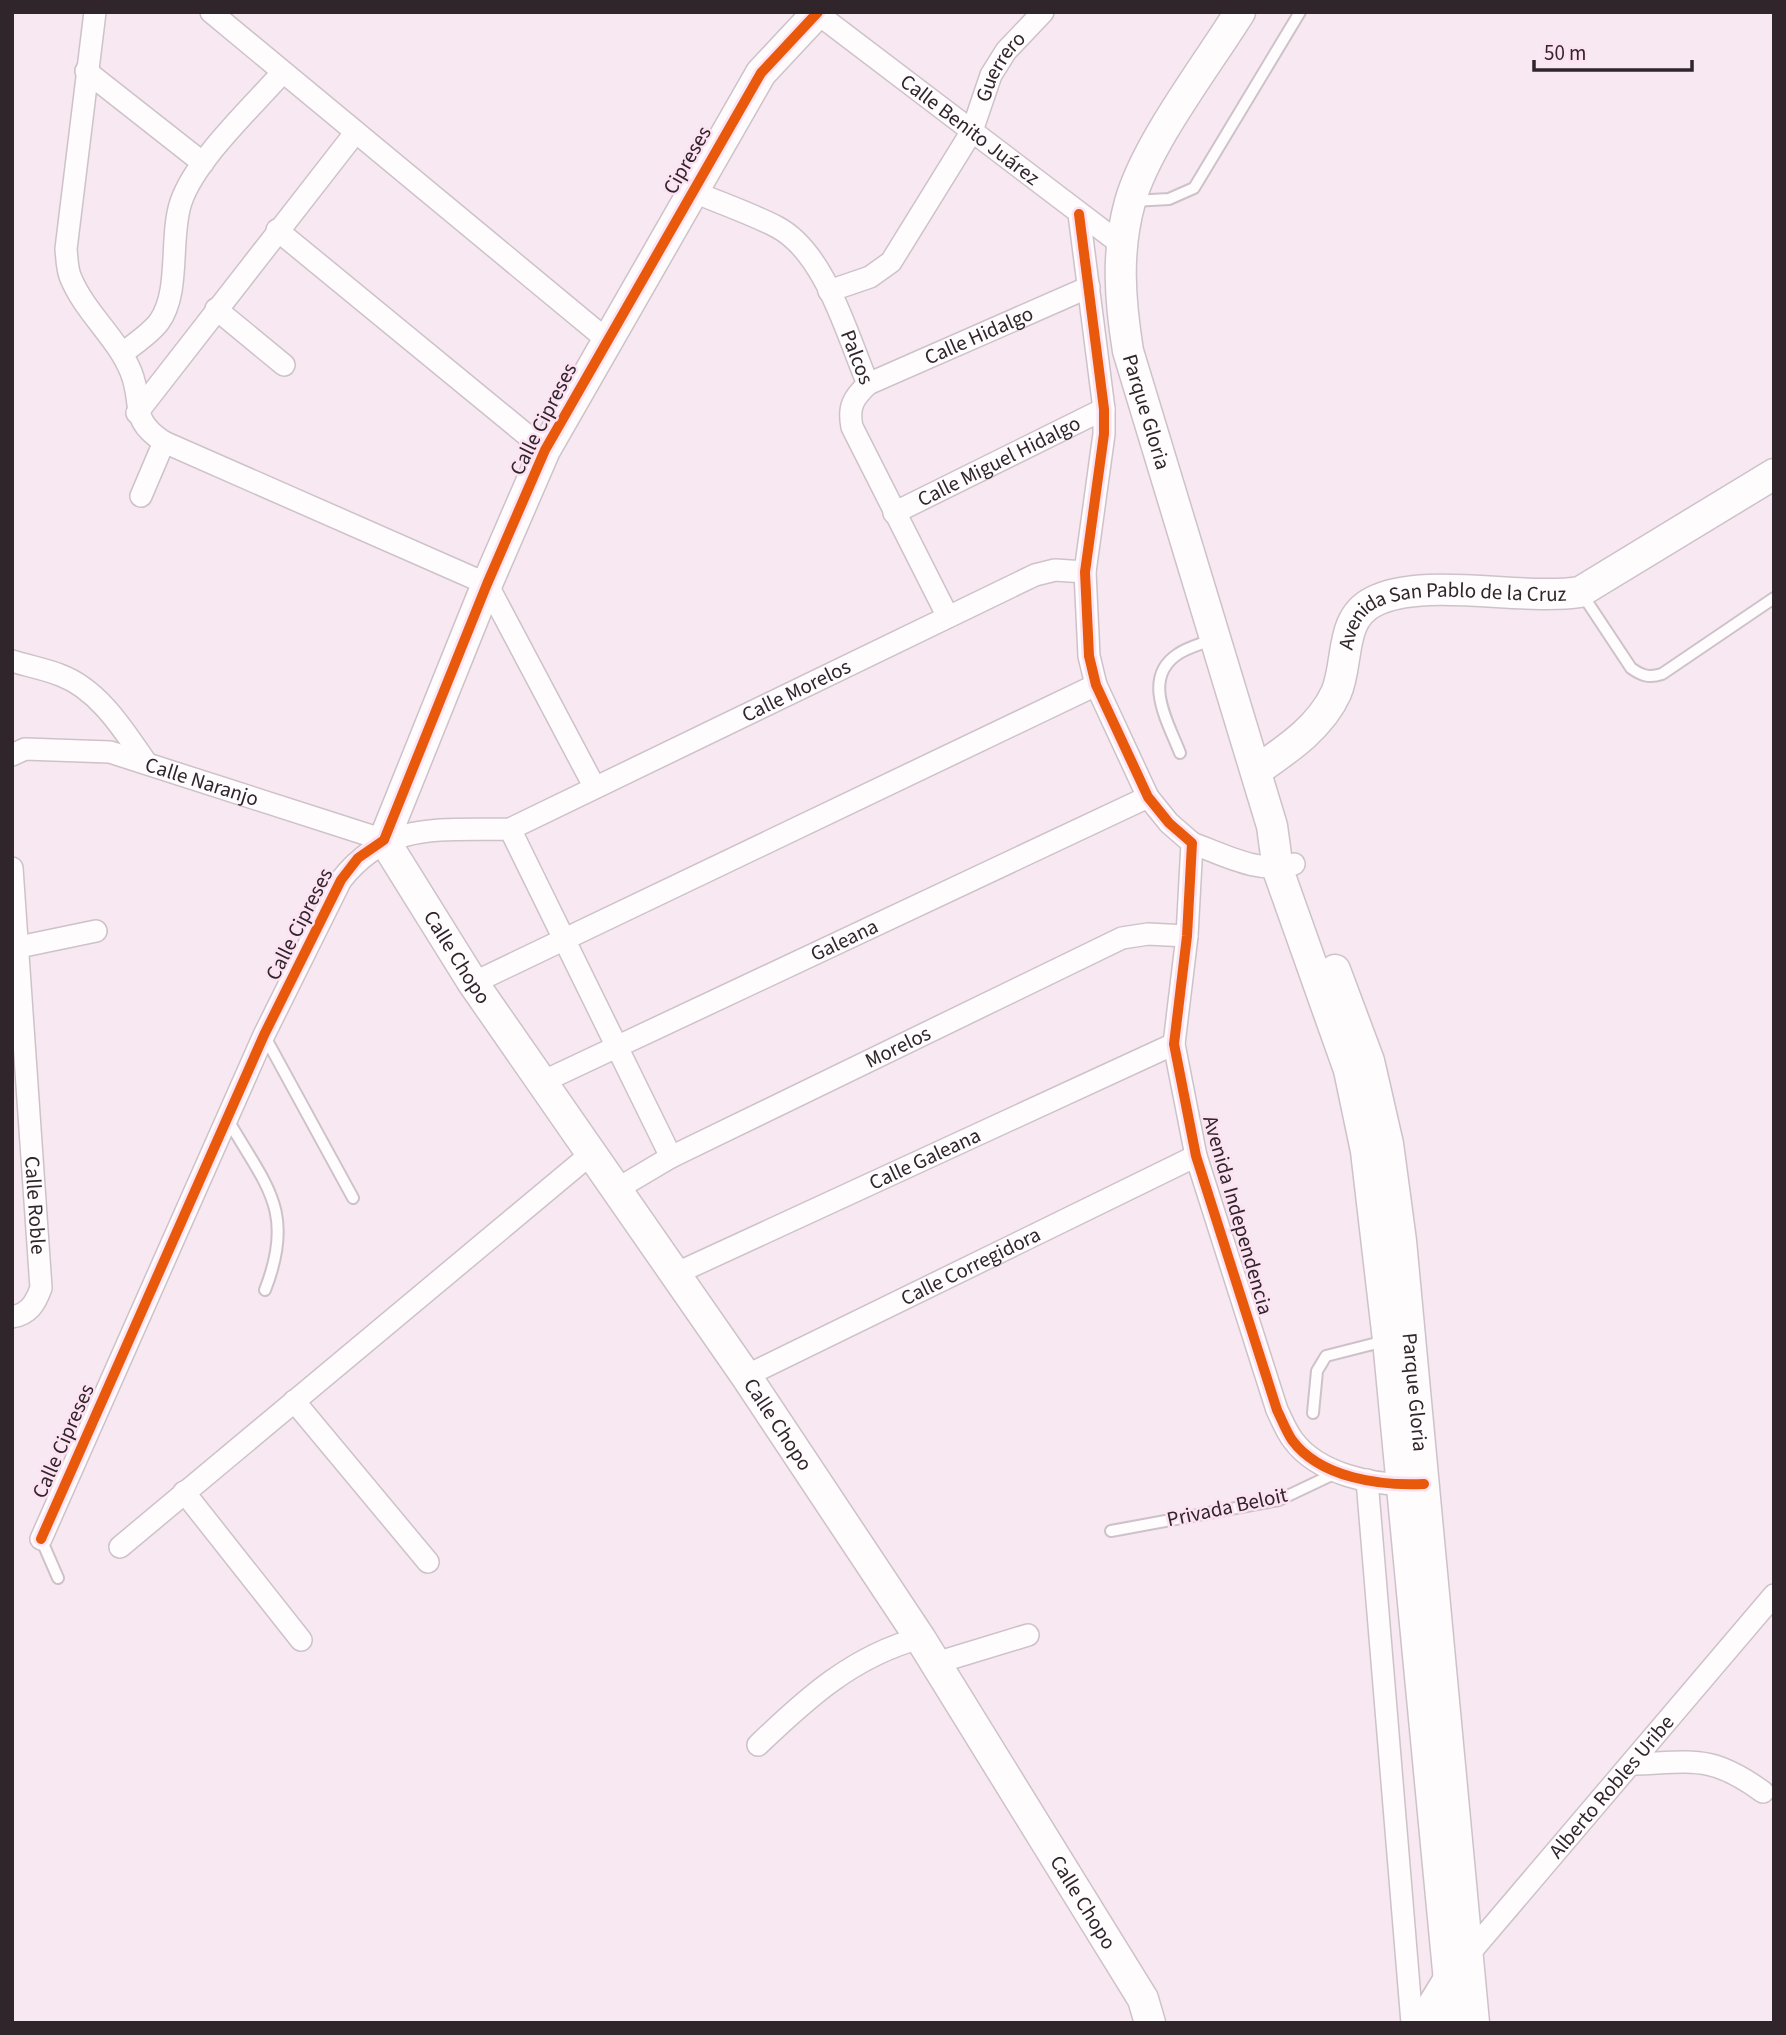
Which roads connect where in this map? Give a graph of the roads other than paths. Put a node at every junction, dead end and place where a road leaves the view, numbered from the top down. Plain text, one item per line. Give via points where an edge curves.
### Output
1 (95, 12) edge
2 (211, 12) edge
3 (1043, 12) edge
4 (1240, 12) edge
5 (1300, 12) edge
6 (818, 13) edge
7 (86, 71) junction
8 (282, 73) junction
9 (972, 131) junction
10 (355, 132) junction
11 (203, 163) junction
12 (692, 191) junction
13 (1130, 201) junction
14 (1079, 214) junction
15 (277, 230) junction
16 (1122, 245) junction
17 (1089, 287) junction
18 (829, 291) junction
19 (216, 309) junction
20 (607, 340) junction
21 (122, 353) junction
22 (284, 365) dead end
23 (868, 384) junction
24 (1104, 409) junction
25 (137, 413) junction
26 (164, 442) junction
27 (545, 450) junction
28 (1774, 474) edge
29 (141, 496) dead end
30 (894, 513) junction
31 (1086, 572) junction
32 (487, 584) junction
33 (1580, 592) junction
34 (1774, 598) edge
35 (947, 615) junction
36 (1213, 639) junction
37 (12, 661) edge
38 (1096, 685) junction
39 (1180, 753) dead end
40 (12, 755) edge
41 (145, 761) junction
42 (1256, 771) junction
43 (594, 786) junction
44 (1148, 797) junction
45 (510, 829) junction
46 (384, 841) junction
47 (1192, 843) junction
48 (1286, 867) junction
49 (12, 868) edge
50 (96, 931) dead end
51 (1187, 936) junction
52 (564, 937) junction
53 (19, 947) junction
54 (473, 983) junction
55 (264, 1035) junction
56 (1174, 1044) junction
57 (616, 1045) junction
58 (542, 1082) junction
59 (227, 1118) junction
60 (592, 1153) junction
61 (1196, 1156) junction
62 (671, 1157) junction
63 (617, 1189) junction
64 (353, 1198) dead end
65 (675, 1274) junction
66 (265, 1290) dead end
67 (12, 1317) edge
68 (1388, 1340) junction
69 (746, 1376) junction
70 (294, 1401) junction
71 (1313, 1413) dead end
72 (1338, 1472) junction
73 (1367, 1480) junction
74 (1412, 1484) junction
75 (184, 1492) junction
76 (1111, 1531) dead end
77 (41, 1539) joint
78 (120, 1546) dead end
79 (428, 1562) dead end
80 (58, 1578) dead end
81 (1774, 1595) edge
82 (1028, 1634) dead end
83 (301, 1640) dead end
84 (928, 1650) junction
85 (758, 1745) dead end
86 (1633, 1764) junction
87 (1763, 1792) dead end
88 (1468, 1955) junction
89 (1449, 1979) junction
90 (1150, 2023) edge
91 (1412, 2023) edge
92 (1422, 2023) edge
93 (1453, 2023) edge
94 (1474, 2023) edge

1 - 7 street
2 - 8 street
3 - 9 street, Guerrero via 1006,51 991,75
4 - 13 main road, Parque Gloria via 1152,153
5 - 13 lane via 1194,188 1170,200
6 - 9 street, Calle Benito Juárez
6 - 12 main road, Cipreses via 761,73
7 - 11 street
7 - 21 street via 66,250 70,276
8 - 10 street
8 - 11 street
9 - 14 street, Calle Benito Juárez
9 - 18 street, Guerrero via 891,262 870,277
10 - 15 street
10 - 20 street
11 - 21 street via 180,204 167,305 159,323
12 - 18 street, Palcos via 778,228 816,265
12 - 20 main road, Cipreses
13 - 16 main road, Parque Gloria
14 - 16 street, Calle Benito Juárez
14 - 17 street
15 - 19 street
15 - 27 street
16 - 36 main road, Parque Gloria via 1119,297 1128,351
17 - 23 street, Calle Hidalgo
17 - 24 street
18 - 23 street, Palcos
19 - 22 street
19 - 25 street
20 - 27 main road, Calle Cipreses
21 - 25 street via 133,376
23 - 30 street, Palcos via 855,396 849,411 852,427
24 - 30 street, Calle Miguel Hidalgo
24 - 31 street
25 - 26 street via 147,431
26 - 29 street
26 - 32 street
27 - 32 main road, Calle Cipreses
28 - 33 main road, Avenida San Pablo de la Cruz
30 - 35 street, Palcos
31 - 35 street, Calle Morelos via 1055,570 1035,575
31 - 38 street via 1089,656
32 - 43 street
32 - 46 main road, Calle Cipreses
33 - 34 lane via 1632,668 1651,677
33 - 42 main road, Avenida San Pablo de la Cruz via 1553,596 1437,591 1373,602 1355,616 1336,693 1317,722
35 - 43 street, Calle Morelos
36 - 39 lane via 1178,653 1165,665 1158,682 1160,701
36 - 42 main road, Parque Gloria
37 - 41 street, Calle Naranjo via 63,676 93,696
38 - 44 street
38 - 52 street
40 - 41 street via 25,749 110,752
41 - 46 street, Calle Naranjo
42 - 48 main road, Parque Gloria
43 - 45 street, Calle Morelos
44 - 47 street
44 - 57 street, Galeana
45 - 46 street, Calle Morelos via 414,833
45 - 52 street
46 - 54 main road, Calle Chopo
46 - 55 street, Calle Cipreses via 358,858 341,880
47 - 48 street via 1234,860
47 - 51 street, Avenida Independencia
48 - 68 main road, Parque Gloria via 1349,1070 1366,1152
48 - 74 main road, Parque Gloria via 1369,1061 1388,1144 1401,1241
49 - 53 street, Calle Roble
50 - 53 street
51 - 56 street, Avenida Independencia
51 - 62 street, Morelos via 1122,938
52 - 54 street
52 - 57 street
53 - 67 street, Calle Roble via 41,1289 36,1304
54 - 58 main road, Calle Chopo
55 - 59 street, Calle Cipreses
55 - 64 lane
56 - 61 street, Avenida Independencia
56 - 65 street, Calle Galeana
57 - 58 street, Galeana
57 - 62 street
58 - 60 main road, Calle Chopo
59 - 66 lane via 272,1197 279,1225 278,1257
59 - 77 street, Calle Cipreses
60 - 63 main road, Calle Chopo
60 - 70 street
61 - 69 street, Calle Corregidora
61 - 72 street, Avenida Independencia via 1277,1410 1293,1440 1312,1459
62 - 63 street, Morelos
63 - 65 main road, Calle Chopo
65 - 69 main road, Calle Chopo
68 - 71 lane via 1326,1356 1317,1371
68 - 74 main road, Parque Gloria
69 - 84 main road, Calle Chopo
70 - 75 street
70 - 79 street
72 - 73 street, Avenida Independencia
72 - 76 lane, Privada Beloit via 1279,1500
73 - 74 street, Avenida Independencia
73 - 91 street
74 - 88 main road, Parque Gloria
74 - 89 main road, Parque Gloria
75 - 78 street
75 - 83 street
77 - 80 lane, Calle Cipreses
81 - 86 street, Alberto Robles Uribe
82 - 84 street
84 - 85 street via 877,1653 842,1672
84 - 90 main road, Calle Chopo via 1143,1999
86 - 87 street via 1702,1762 1720,1766
86 - 88 street, Alberto Robles Uribe
88 - 89 street, Alberto Robles Uribe
88 - 94 main road, Parque Gloria
89 - 92 main road
89 - 93 main road, Parque Gloria

